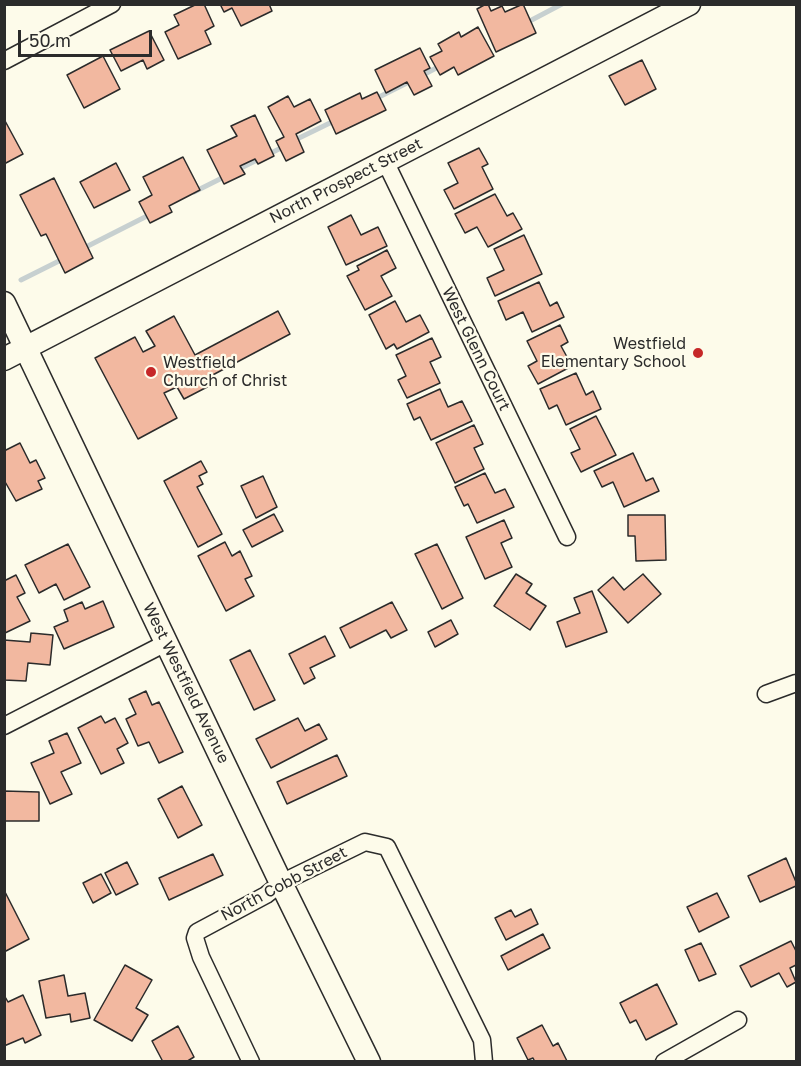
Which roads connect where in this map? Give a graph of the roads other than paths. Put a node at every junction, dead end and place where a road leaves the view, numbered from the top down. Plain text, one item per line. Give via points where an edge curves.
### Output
1 (112, 4) edge
2 (689, 4) edge
3 (4, 61) edge
4 (385, 161) junction
5 (4, 303) edge
6 (26, 348) junction
7 (4, 359) edge
8 (567, 537) dead end
9 (166, 643) junction
10 (796, 683) edge
11 (766, 694) dead end
12 (4, 726) edge
13 (281, 883) junction
14 (738, 1020) dead end
15 (251, 1062) edge
16 (369, 1062) edge
17 (484, 1062) edge
18 (664, 1062) edge

1 - 3 street
2 - 4 street, North Prospect Street
4 - 6 street, North Prospect Street
4 - 8 street, West Glenn Court
5 - 6 street, West Westfield Avenue
6 - 7 street, North Prospect Street
6 - 9 street, West Westfield Avenue
9 - 12 street
9 - 13 street, West Westfield Avenue
10 - 11 street
13 - 15 street, North Cobb Street via 266,895 207,925 195,938
13 - 16 street, West Westfield Avenue
13 - 17 street, North Cobb Street via 365,842 387,847 482,1040
14 - 18 street

